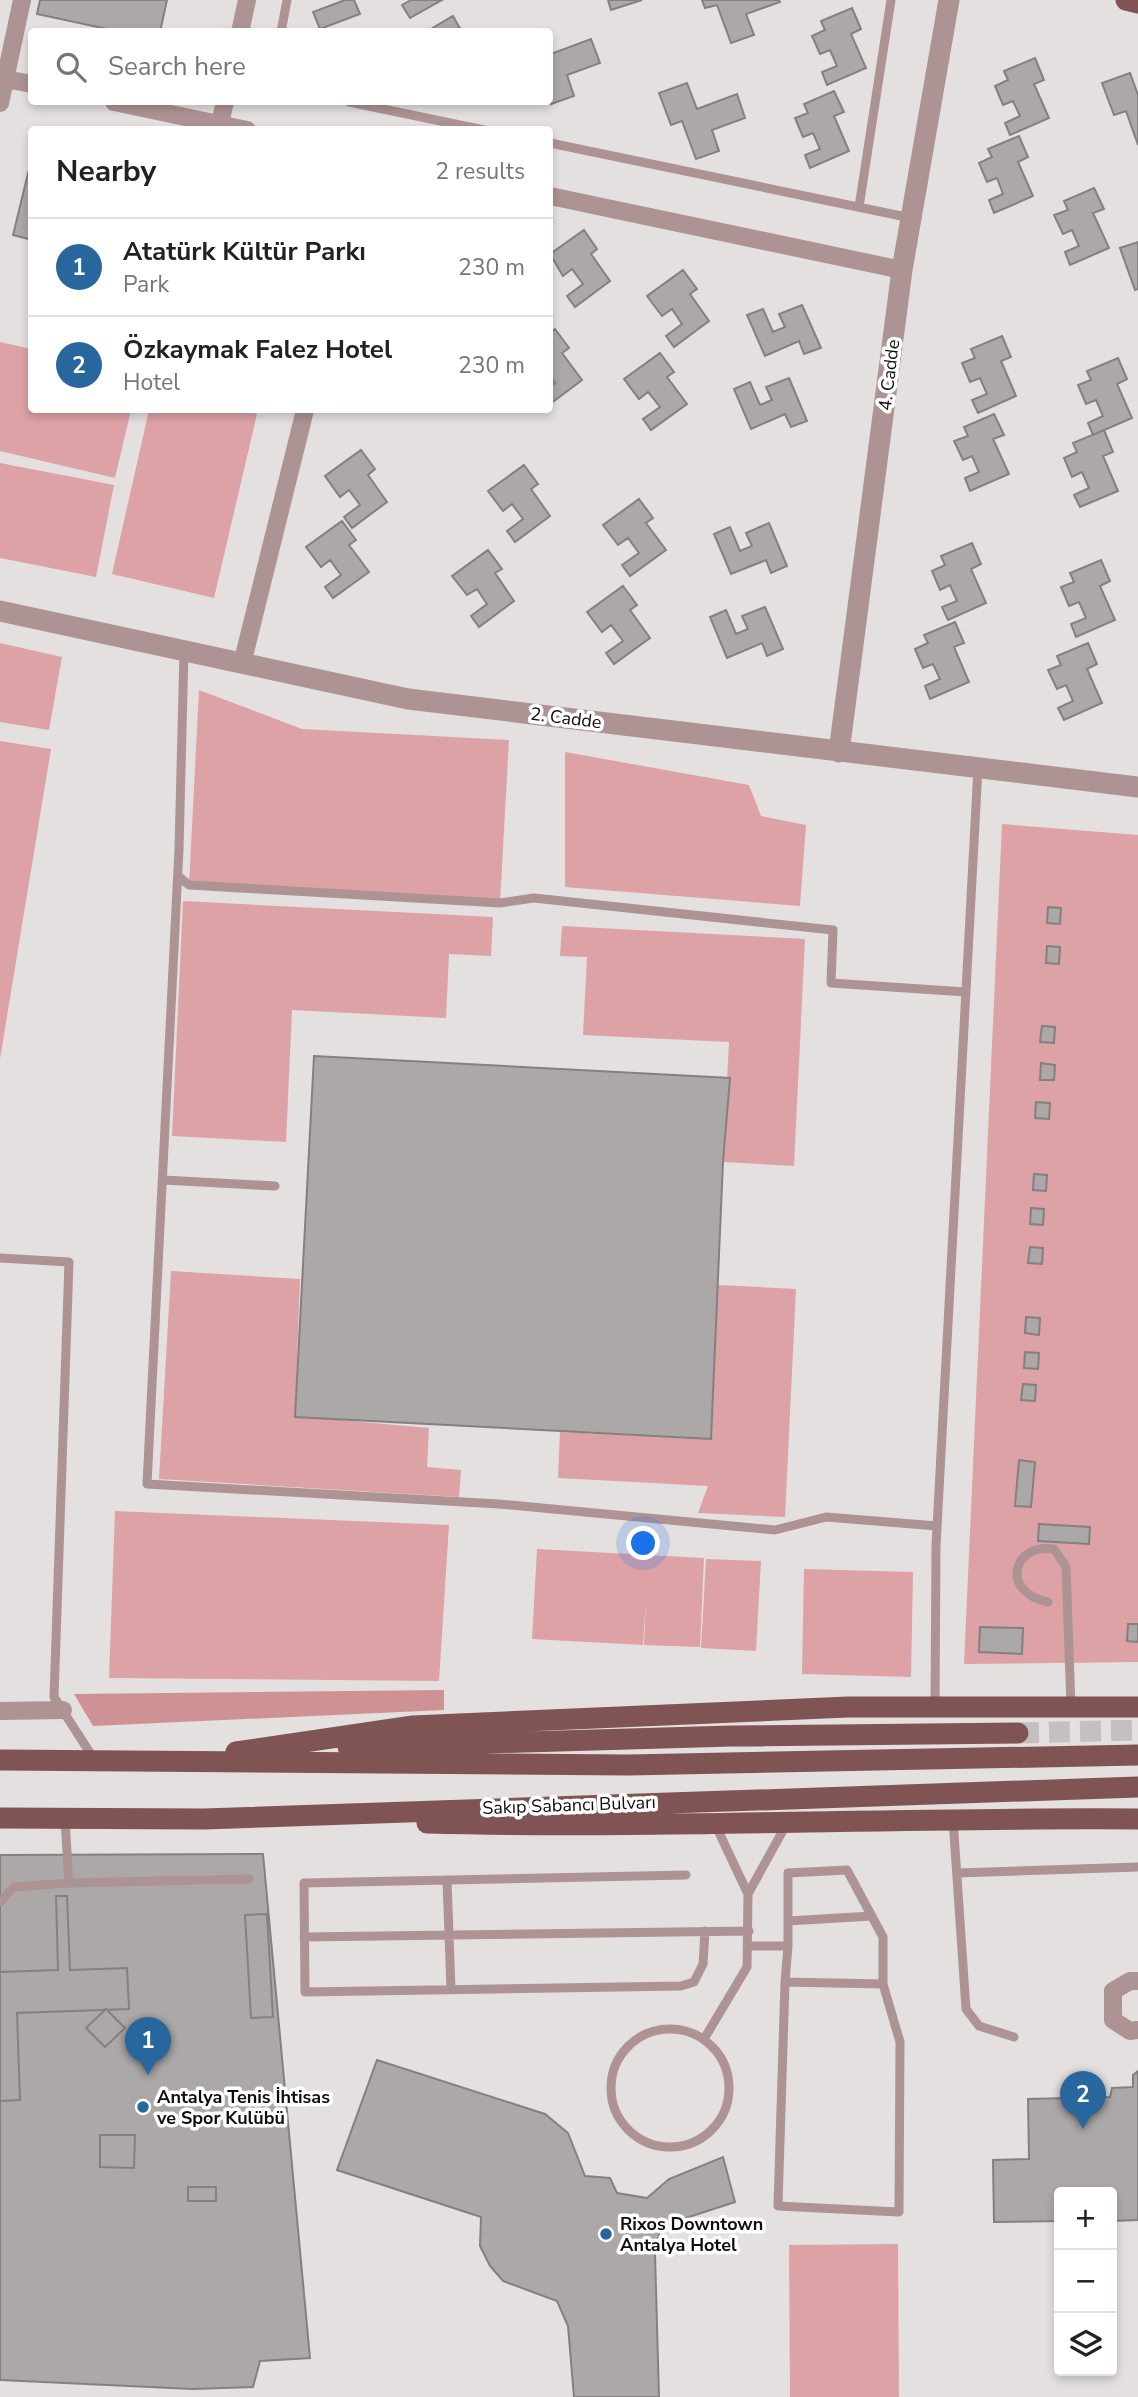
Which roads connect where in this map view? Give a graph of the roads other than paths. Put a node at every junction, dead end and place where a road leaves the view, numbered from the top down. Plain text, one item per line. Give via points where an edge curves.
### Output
1 (22, 0) edge
2 (247, 0) edge
3 (287, 0) edge
4 (891, 0) edge
5 (949, 0) edge
6 (1126, 0) edge
7 (1138, 3) edge
8 (241, 28) edge
9 (282, 28) edge
10 (5, 54) edge
11 (2, 78) edge
12 (28, 83) edge
13 (0, 103) edge
14 (128, 105) edge
15 (224, 105) edge
16 (364, 105) edge
17 (220, 124) junction
18 (229, 126) edge
19 (466, 126) edge
20 (553, 144) edge
21 (553, 197) edge
22 (859, 207) junction
23 (913, 219) junction
24 (902, 270) junction
25 (304, 413) edge
26 (0, 611) edge
27 (184, 651) junction
28 (242, 664) junction
29 (839, 752) junction
30 (978, 768) junction
31 (1138, 787) edge
32 (178, 876) junction
33 (967, 992) junction
34 (163, 1180) junction
35 (275, 1186) dead end
36 (0, 1258) edge
37 (937, 1526) junction
38 (1048, 1602) dead end
39 (934, 1707) junction
40 (1071, 1707) junction
41 (1138, 1707) edge
42 (63, 1710) junction
43 (0, 1711) edge
44 (1018, 1733) tunnel mouth
45 (236, 1752) junction
46 (1138, 1755) edge
47 (0, 1760) edge
48 (135, 1762) junction
49 (97, 1763) junction
50 (1138, 1787) edge
51 (953, 1817) junction
52 (0, 1818) edge
53 (204, 1819) junction
54 (1138, 1819) edge
55 (65, 1820) junction
56 (714, 1822) junction
57 (788, 1822) junction
58 (1138, 1867) edge
59 (957, 1873) junction
60 (686, 1875) dead end
61 (250, 1879) dead end
62 (447, 1880) junction
63 (69, 1883) junction
64 (748, 1894) junction
65 (0, 1902) edge
66 (872, 1916) junction
67 (788, 1921) junction
68 (705, 1931) junction
69 (749, 1931) junction
70 (449, 1935) junction
71 (304, 1937) junction
72 (748, 1946) junction
73 (788, 1946) junction
74 (1138, 1981) edge
75 (785, 1982) junction
76 (883, 1984) junction
77 (451, 1989) junction
78 (1138, 2030) edge
79 (1014, 2037) dead end
80 (704, 2039) junction

1 - 10 street
2 - 8 street
3 - 9 lane
4 - 22 lane
5 - 23 street, 4. Cadde
6 - 7 main road
10 - 11 street
11 - 12 street
11 - 13 street
14 - 17 street
15 - 17 street
16 - 19 lane
17 - 18 street
20 - 22 lane
21 - 24 street
22 - 23 lane
23 - 24 street, 4. Cadde
24 - 29 street, 4. Cadde
25 - 28 street
26 - 27 street, 2. Cadde
27 - 28 street, 2. Cadde
27 - 32 lane
28 - 29 street, 2. Cadde via 408,699
29 - 30 street, 2. Cadde
30 - 31 street, 2. Cadde
30 - 33 lane
32 - 33 lane via 189,886 500,903 534,898 833,930 831,983
32 - 34 lane
33 - 37 lane
34 - 35 lane
34 - 37 lane via 147,1484 499,1504 775,1530 826,1517
36 - 42 lane via 69,1262 54,1697
37 - 39 lane
38 - 40 lane via 1027,1596 1019,1588 1017,1576 1028,1552 1039,1547 1054,1549 1066,1567
39 - 40 main road
39 - 45 main road via 413,1726
40 - 41 main road
42 - 43 street
42 - 49 lane
44 - 45 main road via 652,1738
45 - 48 main road
46 - 48 main road via 628,1765
47 - 49 main road
48 - 49 main road
50 - 53 main road, Sakıp Sabancı Bulvarı
51 - 54 main road
51 - 57 main road
51 - 59 lane
52 - 55 main road, Sakıp Sabancı Bulvarı
53 - 55 main road, Sakıp Sabancı Bulvarı
53 - 56 main road via 526,1826
55 - 63 lane
56 - 57 main road
56 - 64 lane
57 - 64 lane
58 - 59 lane
59 - 79 lane via 966,2009 979,2026
60 - 62 lane
61 - 63 lane
62 - 70 lane
62 - 71 lane via 304,1884
63 - 65 lane via 14,1887
64 - 69 lane
66 - 67 lane
66 - 67 lane via 847,1870 788,1873
66 - 76 lane via 883,1937
67 - 73 lane
68 - 69 lane
68 - 70 lane
68 - 77 lane via 703,1964 694,1982 681,1986
69 - 72 lane
70 - 71 lane
70 - 77 lane
71 - 77 lane via 305,1992
72 - 73 lane
72 - 80 lane via 747,1967
73 - 75 lane
74 - 78 street via 1114,1991 1112,2020 1130,2031
75 - 76 lane
75 - 76 lane via 778,2206 899,2212 900,2042
80 - 80 lane via 683,2030 660,2029 638,2037 621,2053 611,2074 611,2097 619,2119 635,2136 657,2146 680,2146 702,2138 719,2122 728,2101 729,2078 720,2056

